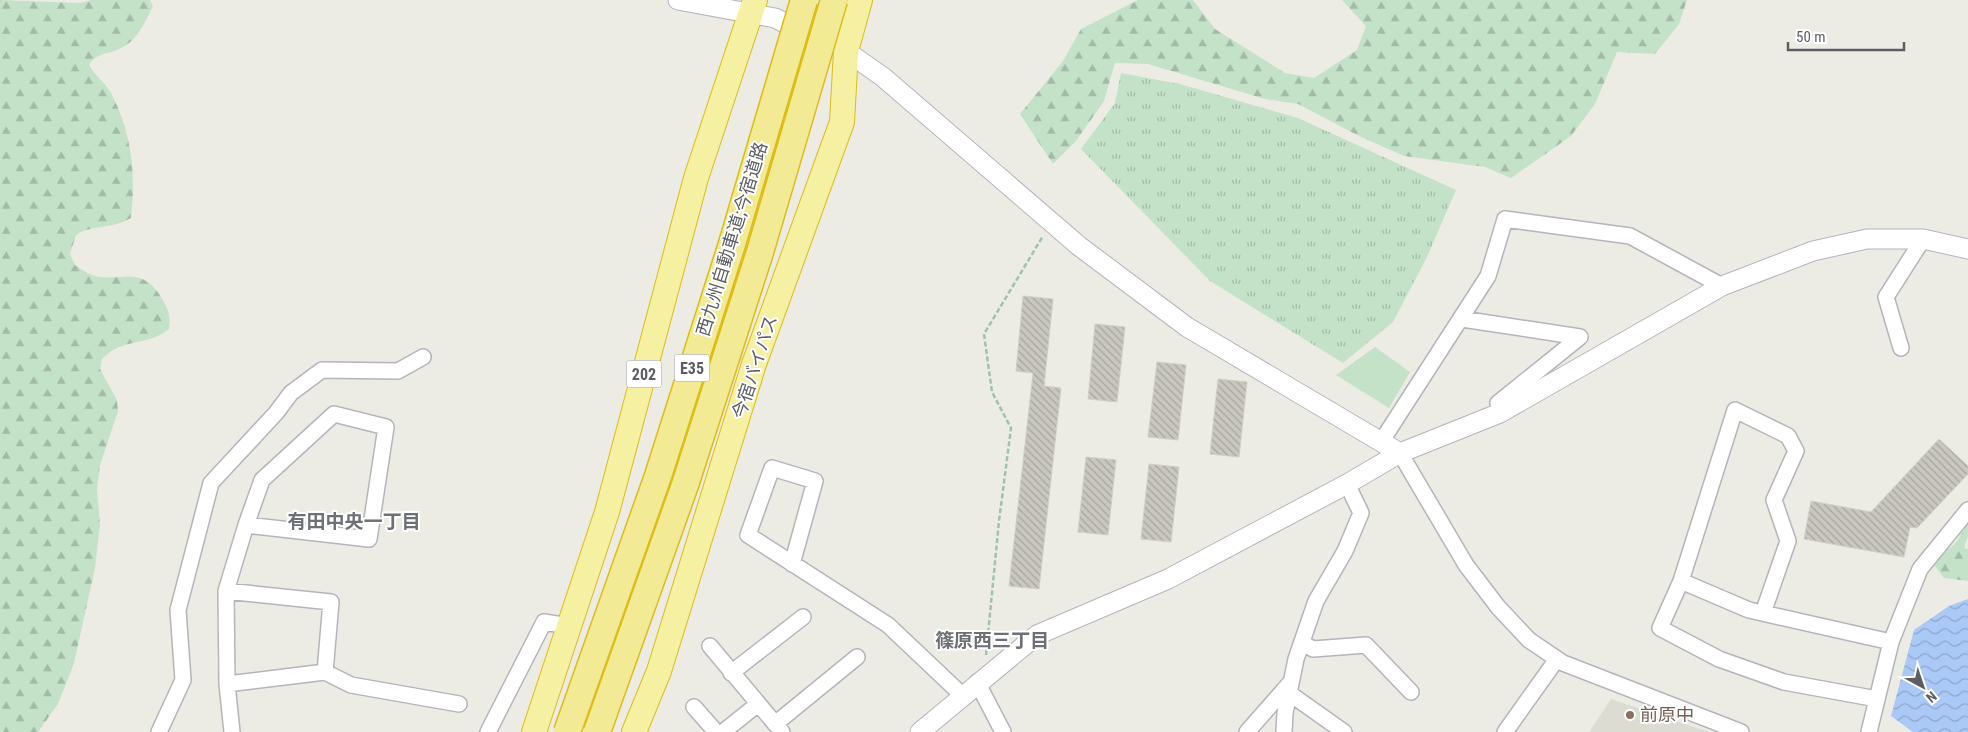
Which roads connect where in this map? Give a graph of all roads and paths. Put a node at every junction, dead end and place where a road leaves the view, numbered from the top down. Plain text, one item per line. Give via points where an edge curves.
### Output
1 (678, 0) edge
2 (804, 0) edge
3 (834, 0) edge
4 (860, 0) edge
5 (752, 7) edge
6 (785, 23) dead end
7 (846, 51) junction
8 (1051, 222) junction
9 (1923, 239) junction
10 (1968, 249) edge
11 (1722, 286) junction
12 (1462, 319) junction
13 (1901, 348) dead end
14 (423, 357) dead end
15 (1500, 413) junction
16 (1381, 442) junction
17 (1400, 453) junction
18 (1347, 484) junction
19 (1968, 510) edge
20 (246, 525) junction
21 (792, 564) junction
22 (1681, 581) junction
23 (226, 591) junction
24 (1763, 613) junction
25 (802, 617) dead end
26 (570, 626) junction
27 (1302, 642) junction
28 (1891, 642) junction
29 (710, 646) dead end
30 (857, 657) dead end
31 (1557, 659) junction
32 (325, 672) junction
33 (732, 673) junction
34 (981, 680) junction
35 (227, 684) junction
36 (1290, 688) junction
37 (1411, 692) dead end
38 (962, 695) junction
39 (1877, 699) junction
40 (459, 704) dead end
41 (758, 704) junction
42 (694, 707) dead end
43 (778, 728) edge
44 (925, 730) edge
45 (159, 732) edge
46 (232, 732) edge
47 (488, 732) edge
48 (534, 732) edge
49 (567, 732) edge
50 (597, 732) edge
51 (634, 732) edge
52 (716, 732) edge
53 (723, 732) edge
54 (1003, 732) edge
55 (1247, 732) edge
56 (1284, 732) edge
57 (1344, 732) edge
58 (1506, 732) edge
59 (1741, 732) edge
60 (1868, 732) edge

1 - 5 street
2 - 49 highway, 西九州自動車道;今宿道路 / E35, bridge via 732,244 658,476
3 - 50 highway, 西九州自動車道;今宿道路 / E35, bridge via 760,252 686,486
4 - 7 highway, 今宿バイパス
5 - 6 street
5 - 26 highway, 202 via 696,178 607,512
7 - 8 street via 884,77
7 - 51 highway, 今宿バイパス via 842,122 754,364 659,671
8 - 16 street via 1187,327
8 - 34 path via 984,334 992,392 1011,428
9 - 10 street
9 - 11 street via 1867,239 1814,251
9 - 13 street via 1886,297
11 - 12 street via 1630,236 1505,220 1488,276
11 - 15 street
12 - 15 street via 1580,337 1498,403
12 - 16 street
14 - 45 street via 398,370 322,370 291,392 276,413 211,483 178,610 183,680
15 - 17 street
16 - 17 street
17 - 18 street
17 - 31 street via 1466,564 1498,607 1529,640
18 - 27 street via 1361,513 1345,551 1316,601
18 - 34 street via 1168,579 1037,635
19 - 28 street via 1920,569
20 - 20 street via 262,480 334,414 386,427 369,539
20 - 23 street
21 - 21 street via 748,535 772,468 816,481
21 - 38 street via 888,625
22 - 24 street
22 - 24 street via 1735,410 1788,436 1796,451 1774,500 1788,541
22 - 39 street via 1660,628 1719,659 1784,682
23 - 32 street via 331,602
23 - 35 street
24 - 28 street
25 - 33 street
26 - 47 street via 544,622
26 - 48 highway, 202
27 - 36 street
27 - 37 street via 1313,649 1366,645
28 - 39 street
29 - 33 street
30 - 43 street
31 - 58 street
31 - 59 street
32 - 35 street
32 - 40 street via 351,685
33 - 41 street
34 - 38 street
34 - 54 street
35 - 46 street
36 - 55 street
36 - 56 street
36 - 57 street
38 - 44 street
39 - 60 street
41 - 43 street
41 - 53 street
42 - 52 street

